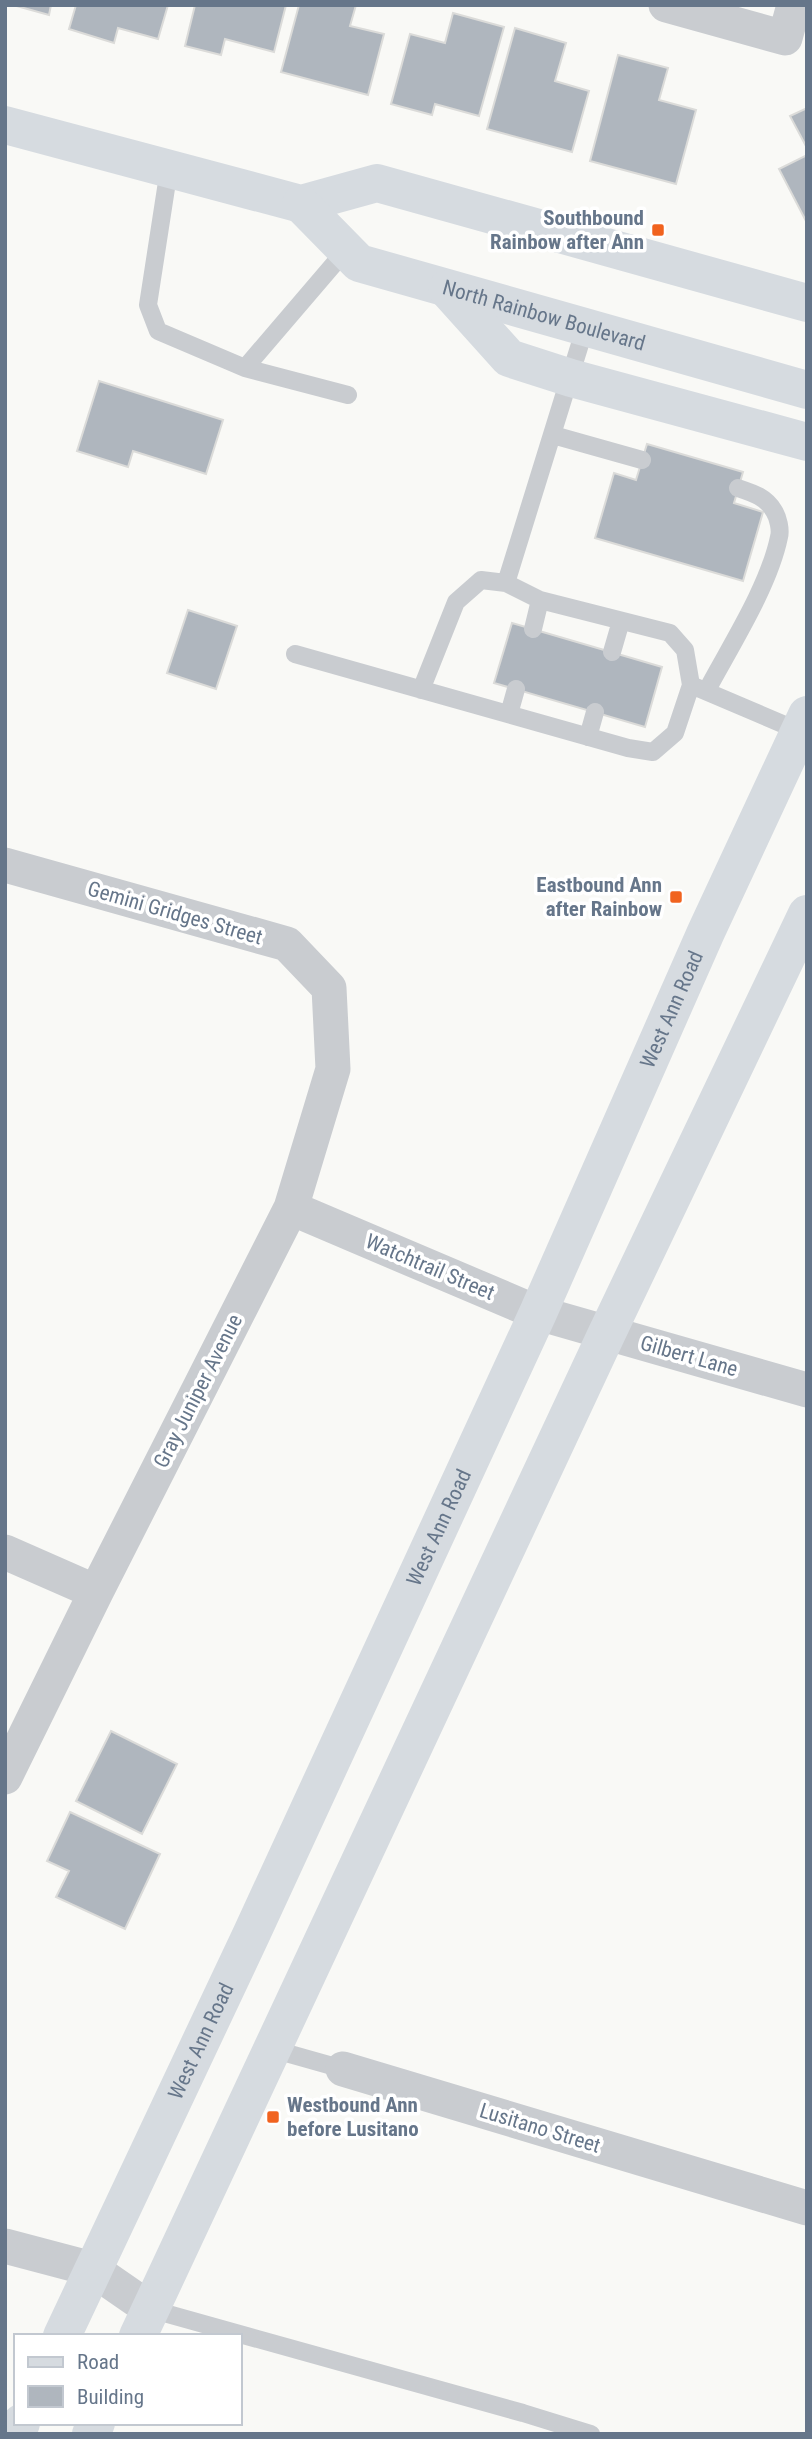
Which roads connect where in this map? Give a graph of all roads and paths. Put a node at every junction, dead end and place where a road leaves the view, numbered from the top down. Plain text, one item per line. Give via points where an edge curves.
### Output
1 (666, 5) edge
2 (794, 5) edge
3 (5, 125) edge
4 (169, 169) junction
5 (301, 204) junction
6 (346, 250) junction
7 (447, 289) junction
8 (807, 303) edge
9 (585, 328) junction
10 (245, 368) junction
11 (571, 378) junction
12 (807, 390) edge
13 (348, 395) dead end
14 (553, 435) junction
15 (807, 442) edge
16 (642, 460) dead end
17 (738, 488) dead end
18 (506, 583) junction
19 (540, 600) junction
20 (621, 621) junction
21 (533, 629) dead end
22 (612, 652) dead end
23 (295, 654) dead end
24 (699, 688) junction
25 (516, 689) dead end
26 (421, 690) junction
27 (595, 712) dead end
28 (509, 715) junction
29 (803, 723) edge
30 (588, 737) junction
31 (5, 865) edge
32 (807, 914) edge
33 (329, 988) joint
34 (291, 1208) junction
35 (554, 1318) junction
36 (607, 1333) junction
37 (807, 1390) edge
38 (5, 1552) edge
39 (96, 1592) junction
40 (5, 1777) edge
41 (272, 2049) junction
42 (343, 2069) joint
43 (807, 2208) edge
44 (5, 2246) edge
45 (92, 2269) junction
46 (144, 2322) edge
47 (63, 2334) edge
48 (194, 2334) edge
49 (242, 2346) edge
50 (591, 2434) edge

1 - 2 street via 785,38
3 - 4 main road
4 - 5 main road
4 - 10 lane via 148,305 158,331
5 - 6 main road, North Rainbow Boulevard
5 - 8 main road via 377,183
6 - 7 main road, North Rainbow Boulevard via 359,263
6 - 10 lane
7 - 9 main road, North Rainbow Boulevard
7 - 11 main road via 509,358
9 - 11 lane
9 - 12 main road, North Rainbow Boulevard
10 - 13 lane
11 - 14 lane
11 - 15 main road
14 - 16 lane
14 - 18 lane
17 - 24 lane via 762,496 776,512 780,534 757,595
18 - 19 lane
18 - 26 lane via 481,580 456,602
19 - 20 lane
19 - 21 lane
20 - 22 lane
20 - 24 lane via 670,633 685,650
23 - 26 lane
24 - 29 lane
24 - 30 lane via 674,733 653,752
25 - 28 lane
26 - 28 lane
27 - 30 lane
28 - 30 lane
29 - 35 main road, West Ann Road via 706,932
31 - 33 street, Gemini Gridges Street via 287,944
32 - 36 main road
33 - 34 street, Gray Juniper Avenue via 333,1069
34 - 35 street, Watchtrail Street
34 - 39 street, Gray Juniper Avenue
35 - 36 street, Gilbert Lane
35 - 45 main road, West Ann Road
36 - 37 street, Gilbert Lane
36 - 41 main road
38 - 39 street
39 - 40 street, Gray Juniper Avenue
41 - 42 lane, Lusitano Street
41 - 46 main road
42 - 43 street, Lusitano Street
44 - 45 street
45 - 46 street
45 - 47 main road, West Ann Road
46 - 48 lane
49 - 50 lane via 523,2413

